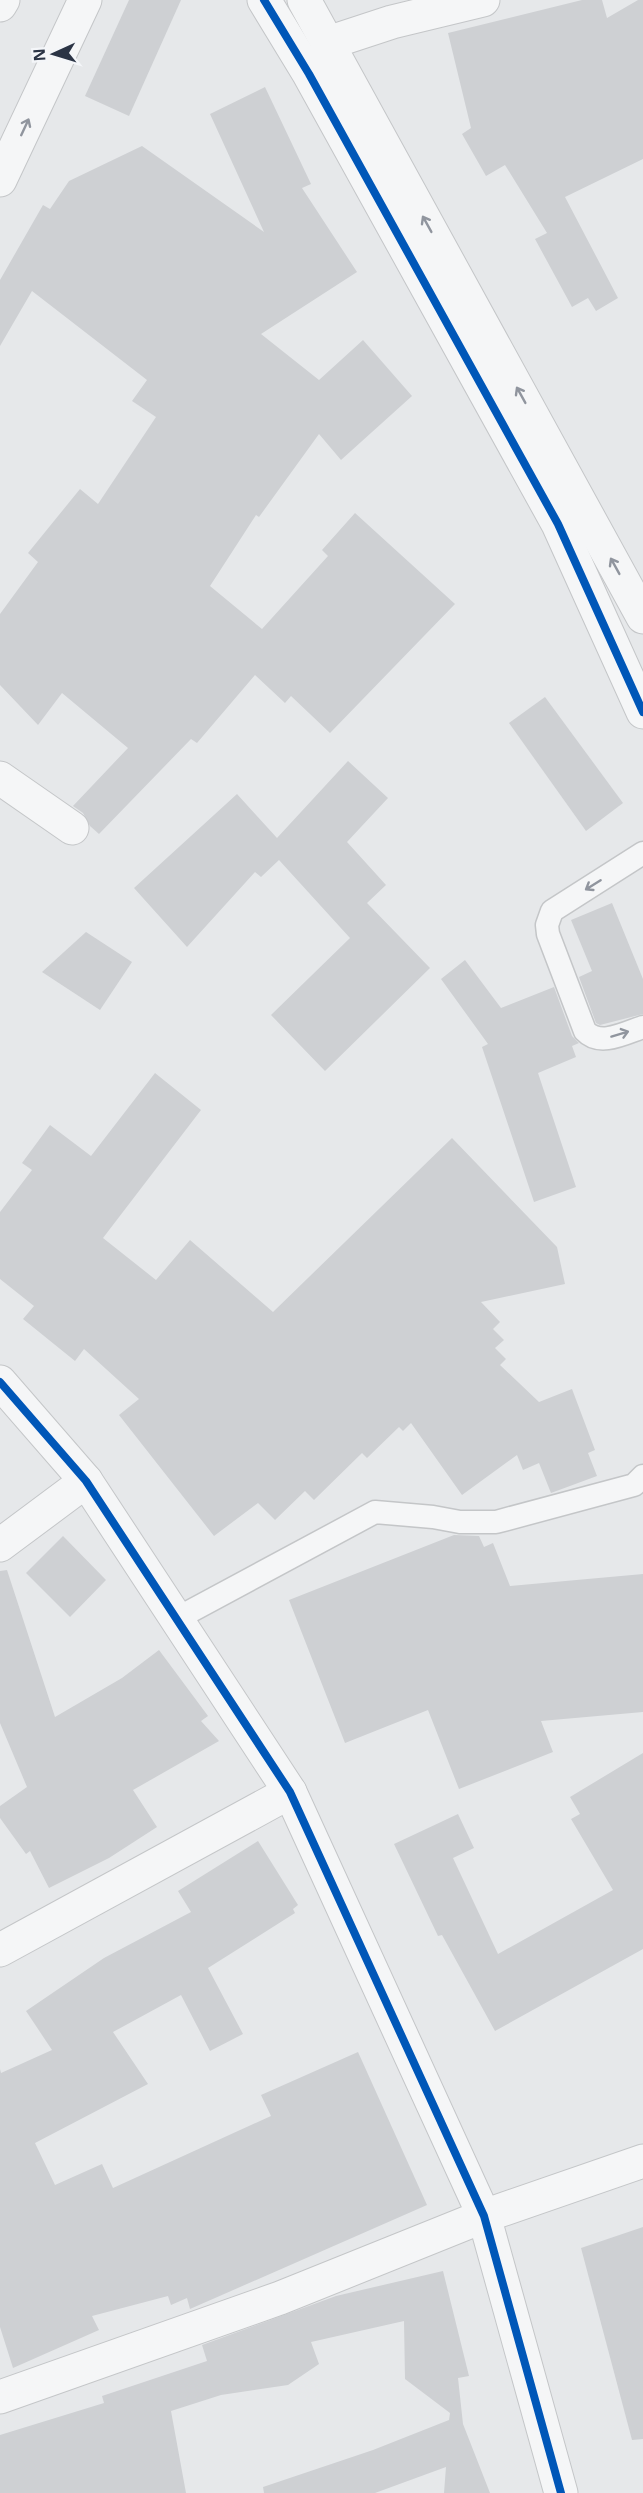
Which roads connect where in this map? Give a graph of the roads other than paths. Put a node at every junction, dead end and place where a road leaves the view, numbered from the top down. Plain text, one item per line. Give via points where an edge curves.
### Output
1 (3, 0) edge
2 (85, 0) edge
3 (264, 0) edge
4 (304, 0) edge
5 (483, 0) edge
6 (0, 5) edge
7 (328, 43) junction
8 (0, 180) edge
9 (643, 617) edge
10 (643, 712) edge
11 (0, 778) edge
12 (72, 828) dead end
13 (643, 853) edge
14 (643, 1027) edge
15 (0, 1382) edge
16 (643, 1476) edge
17 (86, 1481) junction
18 (0, 1545) edge
19 (176, 1619) junction
20 (290, 1792) junction
21 (0, 1950) edge
22 (643, 2161) edge
23 (484, 2216) junction
24 (0, 2397) edge
25 (561, 2493) edge

1 - 6 street
8 -> 2 street
3 - 10 street via 309,74 558,524
4 - 7 street
5 - 7 street via 392,22
9 -> 7 street
11 - 12 street
13 -> 14 lane via 552,911 547,925 585,1031 591,1038 602,1040
15 - 17 street
16 - 19 lane via 633,1485 496,1522 375,1512
17 - 18 street
17 - 19 street
19 - 20 street
20 - 21 street
20 - 23 street
22 - 23 street
23 - 24 street via 280,2298
23 - 25 street

